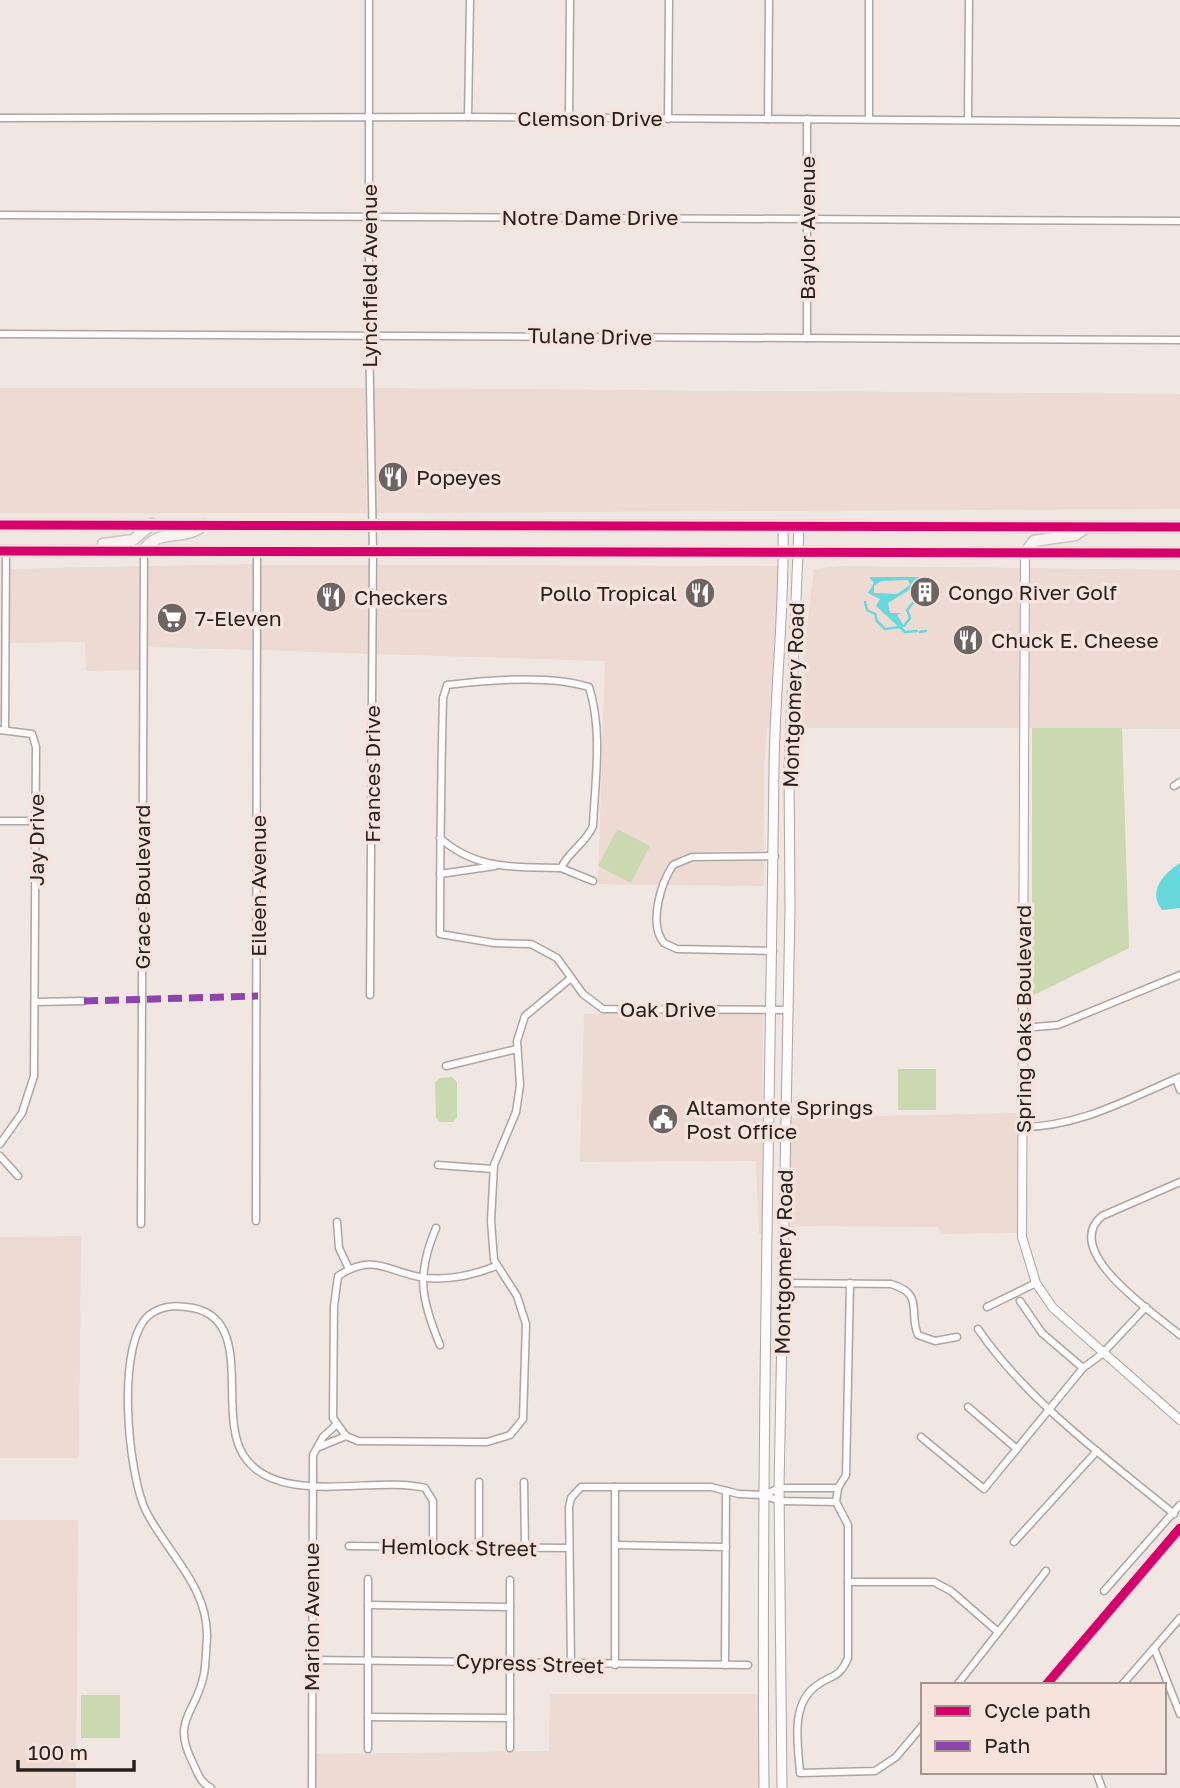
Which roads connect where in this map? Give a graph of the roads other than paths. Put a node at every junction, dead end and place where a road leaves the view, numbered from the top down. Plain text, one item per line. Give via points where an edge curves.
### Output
1 (369, 0) edge
2 (470, 0) edge
3 (570, 0) edge
4 (669, 0) edge
5 (769, 0) edge
6 (869, 0) edge
7 (969, 0) edge
8 (368, 117) junction
9 (468, 117) junction
10 (0, 118) edge
11 (569, 118) junction
12 (668, 119) junction
13 (768, 119) junction
14 (807, 119) junction
15 (869, 119) junction
16 (968, 120) junction
17 (1180, 122) edge
18 (0, 215) edge
19 (369, 216) junction
20 (806, 218) junction
21 (1180, 221) edge
22 (0, 334) edge
23 (369, 334) junction
24 (807, 338) junction
25 (1180, 340) edge
26 (152, 524) junction
27 (203, 524) junction
28 (0, 525) edge
29 (371, 525) junction
30 (783, 527) junction
31 (799, 527) junction
32 (1087, 527) junction
33 (1180, 527) edge
34 (3, 550) edge
35 (55, 550) junction
36 (144, 550) junction
37 (257, 551) junction
38 (373, 552) junction
39 (784, 552) junction
40 (799, 552) junction
41 (1025, 553) junction
42 (1180, 554) edge
43 (2, 730) edge
44 (0, 821) edge
45 (36, 821) junction
46 (440, 838) junction
47 (775, 856) junction
48 (497, 866) junction
49 (561, 868) junction
50 (440, 874) junction
51 (593, 881) dead end
52 (790, 908) junction
53 (773, 951) junction
54 (1180, 975) edge
55 (571, 978) junction
56 (370, 995) dead end
57 (84, 1001) dead end
58 (35, 1002) junction
59 (772, 1008) junction
60 (788, 1010) junction
61 (1023, 1028) junction
62 (517, 1049) junction
63 (446, 1066) dead end
64 (1178, 1078) edge
65 (1180, 1090) edge
66 (1022, 1127) junction
67 (0, 1144) edge
68 (0, 1156) edge
69 (768, 1158) junction
70 (438, 1165) dead end
71 (494, 1169) junction
72 (785, 1170) junction
73 (18, 1176) dead end
74 (1180, 1182) edge
75 (256, 1221) dead end
76 (337, 1222) dead end
77 (141, 1224) dead end
78 (436, 1228) dead end
79 (496, 1266) junction
80 (349, 1269) junction
81 (421, 1276) junction
82 (782, 1283) junction
83 (849, 1283) junction
84 (1036, 1283) junction
85 (1020, 1301) dead end
86 (987, 1307) dead end
87 (1146, 1307) junction
88 (978, 1329) dead end
89 (1180, 1335) edge
90 (957, 1337) dead end
91 (440, 1345) dead end
92 (1102, 1354) junction
93 (1083, 1368) junction
94 (764, 1372) junction
95 (781, 1372) junction
96 (968, 1407) dead end
97 (1051, 1409) junction
98 (1180, 1420) edge
99 (337, 1424) junction
100 (346, 1436) junction
101 (921, 1437) dead end
102 (318, 1447) junction
103 (1017, 1449) junction
104 (1097, 1451) junction
105 (479, 1482) dead end
106 (524, 1482) dead end
107 (311, 1486) junction
108 (615, 1487) junction
109 (779, 1488) junction
110 (838, 1488) junction
111 (726, 1490) junction
112 (763, 1495) junction
113 (779, 1501) junction
114 (836, 1502) junction
115 (1180, 1505) edge
116 (1174, 1514) junction
117 (1014, 1542) dead end
118 (616, 1545) junction
119 (349, 1546) dead end
120 (433, 1547) junction
121 (479, 1547) junction
122 (726, 1547) junction
123 (524, 1548) junction
124 (569, 1548) junction
125 (1046, 1571) dead end
126 (368, 1579) dead end
127 (510, 1580) dead end
128 (848, 1582) junction
129 (1104, 1591) dead end
130 (368, 1605) junction
131 (510, 1607) junction
132 (1180, 1618) edge
133 (997, 1631) junction
134 (1154, 1648) junction
135 (312, 1660) junction
136 (369, 1660) junction
137 (510, 1660) junction
138 (571, 1665) junction
139 (615, 1665) junction
140 (725, 1665) junction
141 (748, 1665) dead end
142 (959, 1683) edge
143 (1124, 1683) edge
144 (1180, 1714) edge
145 (368, 1717) junction
146 (510, 1718) junction
147 (921, 1727) edge
148 (510, 1748) dead end
149 (368, 1749) dead end
150 (211, 1788) edge
151 (312, 1788) edge
152 (764, 1788) edge
153 (782, 1788) edge

1 - 8 street, Lynchfield Avenue
2 - 9 street
3 - 11 street
4 - 12 street
5 - 13 street
6 - 15 street
7 - 16 street
8 - 9 street, Clemson Drive
8 - 10 street, Clemson Drive
8 - 19 street, Lynchfield Avenue
9 - 11 street, Clemson Drive
11 - 12 street, Clemson Drive
12 - 13 street, Clemson Drive
13 - 14 street, Clemson Drive
14 - 15 street, Clemson Drive
14 - 20 street, Baylor Avenue
15 - 16 street, Clemson Drive
16 - 17 street, Clemson Drive
18 - 19 street, Notre Dame Drive
19 - 20 street, Notre Dame Drive
19 - 23 street, Lynchfield Avenue
20 - 21 street, Notre Dame Drive
20 - 24 street, Baylor Avenue
22 - 23 street, Tulane Drive
23 - 24 street, Tulane Drive
23 - 29 street, Lynchfield Avenue
24 - 25 street, Tulane Drive
26 - 27 main road
26 - 28 main road
26 - 35 main road via 133,540
27 - 29 main road
27 - 36 main road via 194,533 159,536
29 - 30 main road
29 - 38 street, Lynchfield Avenue
30 - 31 main road
30 - 39 main road, Montgomery Road
31 - 32 main road
31 - 40 main road, Montgomery Road
32 - 33 main road
32 - 41 main road via 1075,535 1034,541
34 - 35 main road
34 - 43 street, Jay Drive
35 - 36 main road
36 - 37 main road
36 - 77 street, Grace Boulevard
37 - 38 main road
37 - 75 street, Eileen Avenue
38 - 39 main road
38 - 56 street, Frances Drive
39 - 40 main road
39 - 47 main road, Montgomery Road
40 - 41 main road
40 - 52 main road, Montgomery Road via 789,771
41 - 42 main road
41 - 61 street, Spring Oaks Boulevard
43 - 45 street, Jay Drive via 27,731 35,740
44 - 45 street
45 - 58 street, Jay Drive
46 - 48 street via 458,854
46 - 49 street via 447,685 575,682 589,687 595,705 593,826 589,836 568,853
46 - 50 street
47 - 52 main road via 786,874
47 - 53 main road, Montgomery Road
47 - 53 street via 692,857 673,865 662,887 658,930 664,943 677,949
48 - 49 street
48 - 50 street
49 - 51 street
50 - 55 street, Oak Drive via 440,934 531,944 557,958
52 - 60 main road, Montgomery Road
53 - 59 main road, Montgomery Road
54 - 61 street via 1058,1025
55 - 59 street, Oak Drive via 603,1009
55 - 62 street via 524,1016
57 - 58 street
58 - 67 street, Jay Drive via 34,1076 22,1113
59 - 60 street, Oak Drive
59 - 69 main road, Montgomery Road
60 - 72 main road, Montgomery Road
61 - 66 street, Spring Oaks Boulevard
62 - 63 street
62 - 71 street via 520,1085 516,1112
64 - 65 street
64 - 66 street via 1078,1120
66 - 84 street, Spring Oaks Boulevard via 1022,1237
68 - 73 street
69 - 72 main road
69 - 94 main road, Montgomery Road
70 - 71 street
71 - 79 street via 491,1221
72 - 82 main road, Montgomery Road
74 - 87 street via 1102,1216 1089,1233 1095,1257
76 - 80 street via 339,1248
78 - 81 street
79 - 81 street via 470,1276
79 - 100 street via 517,1296 526,1324 526,1412 510,1435 487,1442 358,1441
80 - 81 street via 381,1264
80 - 99 street via 338,1276 334,1306 333,1418
81 - 91 street via 427,1315
82 - 83 street
82 - 95 main road, Montgomery Road
83 - 90 street via 902,1287 914,1301 918,1335 934,1341
83 - 110 street via 846,1475
84 - 86 street
84 - 92 street, Spring Oaks Boulevard via 1053,1308
85 - 93 street via 1042,1333
87 - 89 street
87 - 92 street
88 - 97 street via 995,1354
92 - 93 street
92 - 98 street, Spring Oaks Boulevard
93 - 97 street
94 - 95 main road
94 - 112 main road, Montgomery Road
95 - 109 main road, Montgomery Road
96 - 103 street
97 - 103 street
97 - 104 street
99 - 100 street
99 - 102 street, Marion Avenue
100 - 102 street
101 - 103 street via 984,1489
102 - 107 street, Marion Avenue via 313,1455
104 - 116 street
104 - 117 street
105 - 121 street
106 - 123 street
107 - 120 street via 425,1488 433,1501
107 - 135 street, Marion Avenue
107 - 150 street via 275,1481 244,1457 233,1431 230,1346 216,1318 181,1306 164,1307 149,1315 135,1334 130,1354 133,1470 145,1510 198,1593 205,1612 204,1676 184,1722 183,1745 202,1783
108 - 111 street
108 - 118 street
108 - 124 street via 589,1486 575,1491 569,1507
109 - 110 street
109 - 112 street
109 - 113 main road, Montgomery Road
110 - 114 street
111 - 112 street
111 - 122 street
112 - 113 street
112 - 152 main road, Montgomery Road
113 - 114 street
113 - 153 main road, Montgomery Road
114 - 128 street via 848,1525
115 - 116 street
116 - 129 street
118 - 122 street
118 - 139 street
119 - 120 street, Hemlock Street
120 - 121 street, Hemlock Street
121 - 123 street, Hemlock Street
122 - 140 street
123 - 124 street, Hemlock Street
124 - 138 street
125 - 133 street
126 - 130 street
127 - 131 street
128 - 133 street via 934,1582
128 - 147 street via 848,1658 837,1676 818,1684 798,1708 800,1773 875,1771 895,1757
130 - 131 street
130 - 136 street
131 - 137 street
132 - 134 street
133 - 142 street
134 - 143 street
134 - 144 street
135 - 136 street, Cypress Street
135 - 151 street, Marion Avenue
136 - 137 street, Cypress Street
136 - 145 street
137 - 138 street, Cypress Street
137 - 146 street
138 - 139 street, Cypress Street
139 - 140 street, Cypress Street
140 - 141 street, Cypress Street
145 - 146 street
145 - 149 street
146 - 148 street

